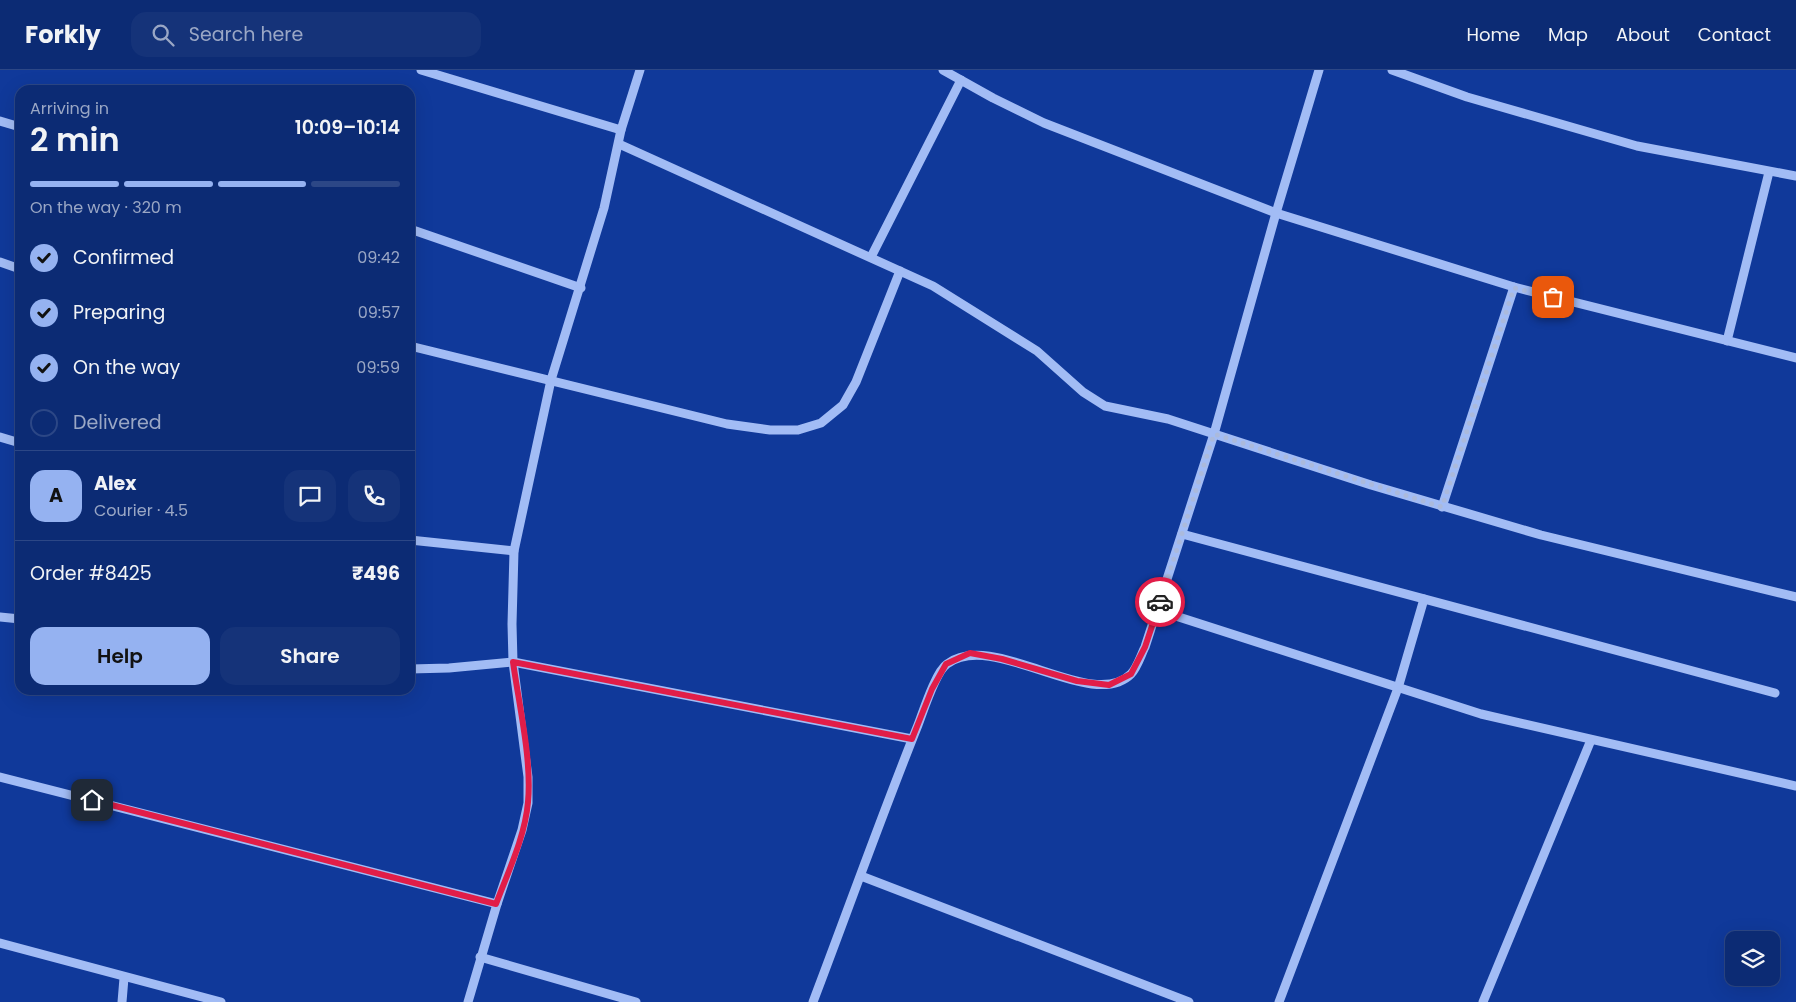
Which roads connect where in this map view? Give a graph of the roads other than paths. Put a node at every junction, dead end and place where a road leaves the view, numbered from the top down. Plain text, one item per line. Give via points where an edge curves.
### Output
1 (421, 70) edge
2 (640, 70) edge
3 (943, 70) edge
4 (1319, 70) edge
5 (1392, 70) edge
6 (961, 80) junction
7 (0, 121) edge
8 (15, 126) edge
9 (621, 130) junction
10 (619, 144) junction
11 (1769, 172) junction
12 (1796, 176) edge
13 (1276, 212) junction
14 (415, 230) edge
15 (871, 257) junction
16 (0, 262) edge
17 (15, 267) edge
18 (900, 271) junction
19 (580, 288) junction
20 (1514, 288) junction
21 (1727, 341) junction
22 (415, 347) edge
23 (1796, 358) edge
24 (551, 380) junction
25 (1214, 434) junction
26 (0, 437) edge
27 (15, 442) edge
28 (1442, 507) junction
29 (1182, 534) junction
30 (415, 540) edge
31 (514, 550) junction
32 (1796, 597) edge
33 (1424, 600) junction
34 (1157, 610) junction
35 (0, 617) edge
36 (15, 618) edge
37 (513, 662) junction
38 (415, 669) edge
39 (1398, 688) junction
40 (1775, 692) dead end
41 (912, 739) junction
42 (1591, 740) junction
43 (0, 777) edge
44 (1796, 786) edge
45 (861, 876) junction
46 (496, 904) junction
47 (0, 943) edge
48 (480, 957) junction
49 (124, 978) junction
50 (122, 1002) edge
51 (221, 1002) edge
52 (468, 1002) edge
53 (636, 1002) edge
54 (813, 1002) edge
55 (1189, 1002) edge
56 (1279, 1002) edge
57 (1483, 1002) edge

1 - 9 street
2 - 9 street
3 - 6 street
4 - 13 street
5 - 11 street via 1476,100 1637,146
6 - 13 street via 1044,123
6 - 15 street
7 - 8 street
9 - 10 street
10 - 15 street
10 - 19 street
11 - 12 street
11 - 21 street
13 - 20 street
13 - 25 street
14 - 19 street
15 - 18 street
16 - 17 street
18 - 24 street via 856,382 842,405 821,423 798,430 727,424
18 - 25 street via 933,286 1037,351 1083,392 1105,406 1168,419
19 - 24 street
20 - 21 street
20 - 28 street
21 - 23 street
22 - 24 street
24 - 31 street
25 - 28 street
25 - 29 street
26 - 27 street
28 - 32 street via 1541,535
29 - 33 street
29 - 34 street
30 - 31 street
31 - 37 street
33 - 39 street
33 - 40 street
34 - 39 street
34 - 41 street via 1145,647 1131,674 1109,685 1077,681 970,653 946,664
35 - 36 street
37 - 38 street
37 - 41 street
37 - 46 street via 528,777 528,803
39 - 42 street via 1481,714
39 - 56 street
41 - 45 street
42 - 44 street
42 - 57 street
43 - 46 street
45 - 54 street
45 - 55 street
46 - 48 street
47 - 49 street
48 - 52 street
48 - 53 street
49 - 50 street
49 - 51 street

